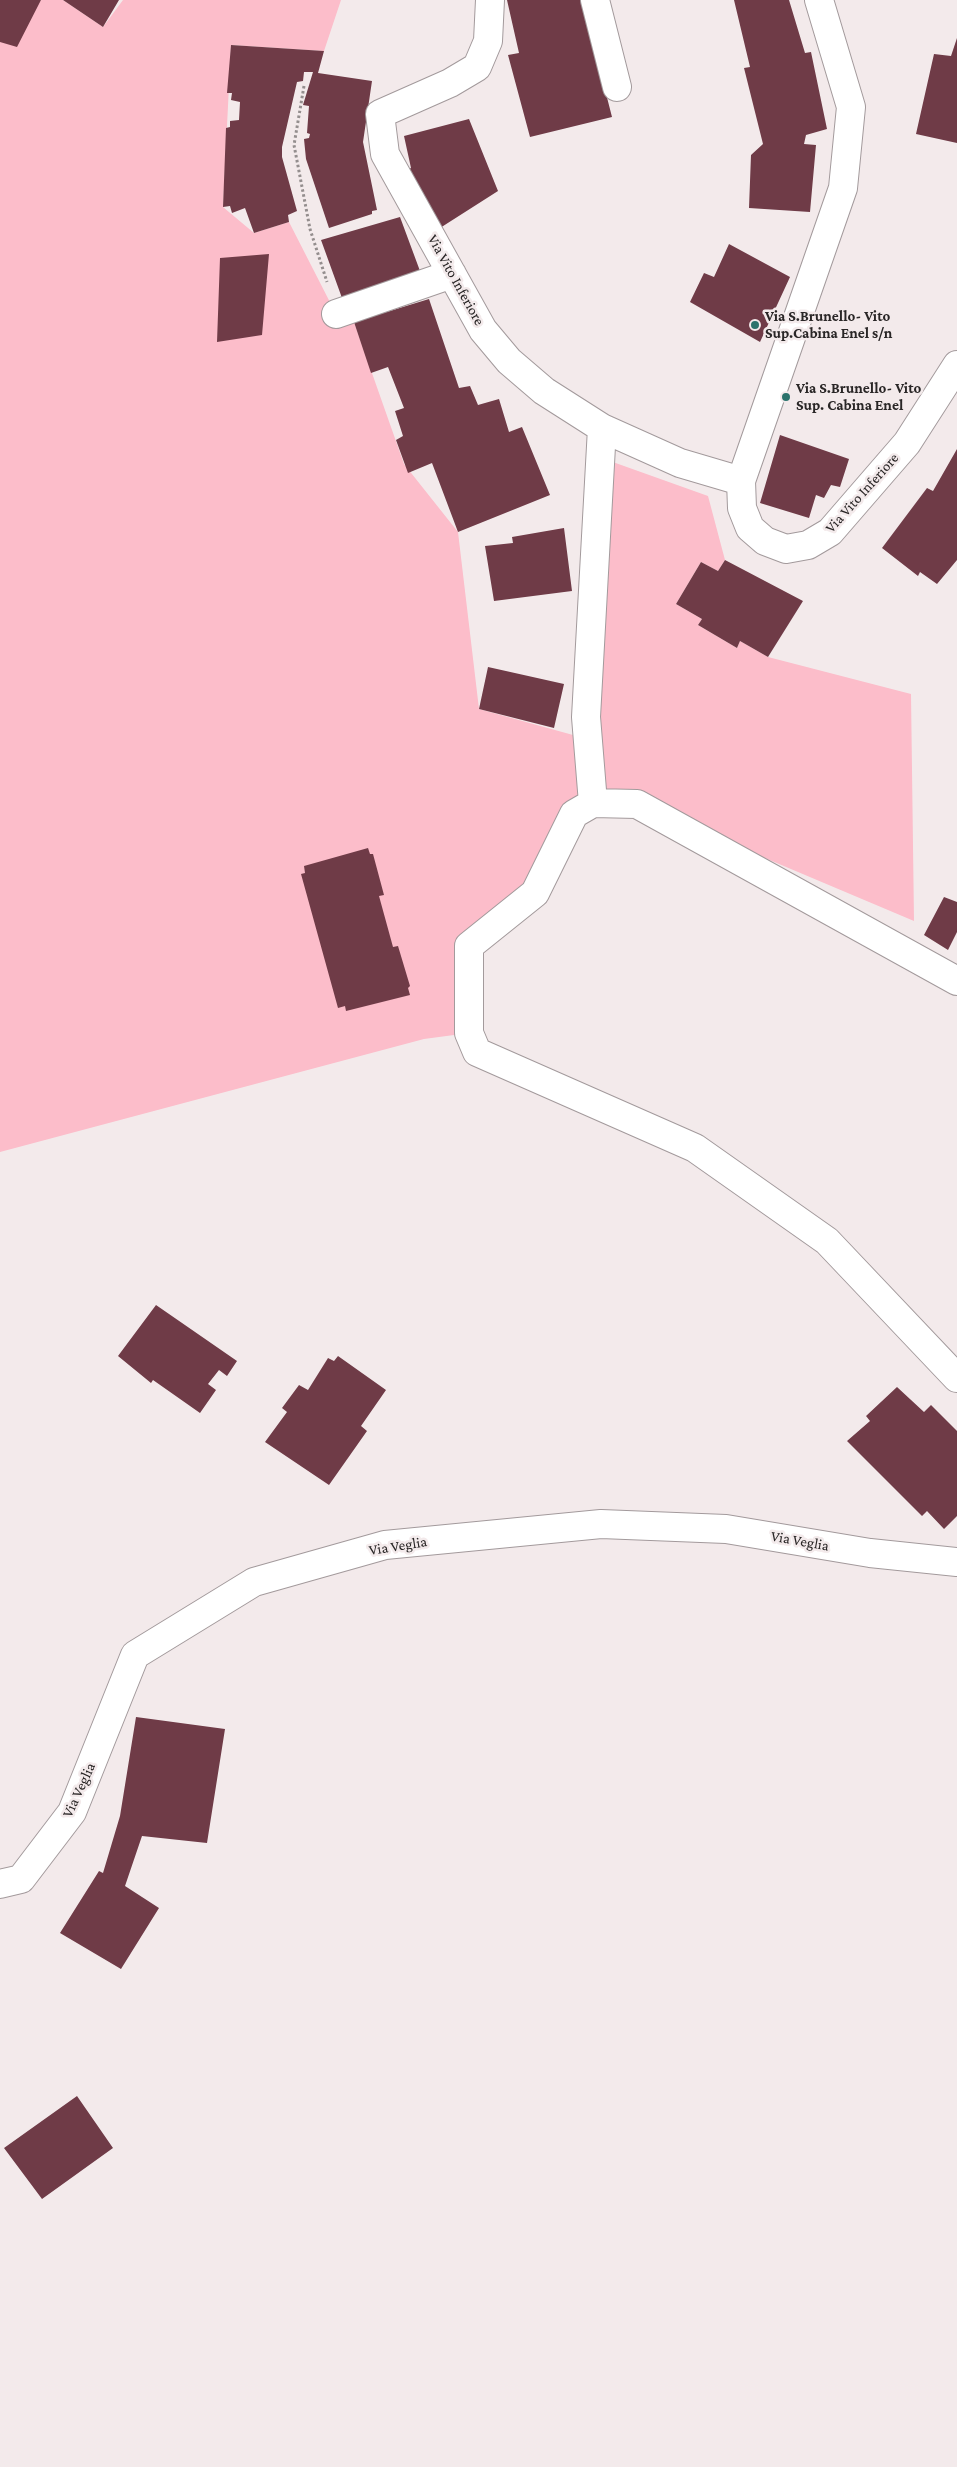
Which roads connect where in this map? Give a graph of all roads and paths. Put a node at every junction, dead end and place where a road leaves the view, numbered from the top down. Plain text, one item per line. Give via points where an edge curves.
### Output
1 (490, 0) edge
2 (595, 0) edge
3 (820, 0) edge
4 (304, 86) dead end
5 (617, 87) dead end
6 (452, 274) junction
7 (336, 314) joint
8 (957, 366) edge
9 (602, 428) junction
10 (741, 481) junction
11 (593, 803) junction
12 (957, 981) edge
13 (957, 1378) edge
14 (957, 1562) edge
15 (0, 1884) edge

1 - 6 street, Via Vito Inferiore via 488,41 477,67 450,83 380,114 385,154
2 - 5 street
3 - 10 street, Via Vito Inferiore via 851,106 843,188
4 - 7 path via 294,145 310,229
6 - 7 street
6 - 9 street, Via Vito Inferiore via 483,330 509,361 544,391
8 - 10 street, Via Vito Inferiore via 907,443 830,532 808,545 786,549 765,541 750,528 742,508
9 - 10 street, Via Vito Inferiore via 680,463
9 - 11 street via 586,717
11 - 12 street via 637,804
11 - 13 street via 574,814 535,893 469,946 469,1033 477,1052 695,1148 827,1241
14 - 15 street, Via Veglia via 870,1553 726,1529 601,1524 385,1545 254,1582 135,1655 72,1812 21,1879

